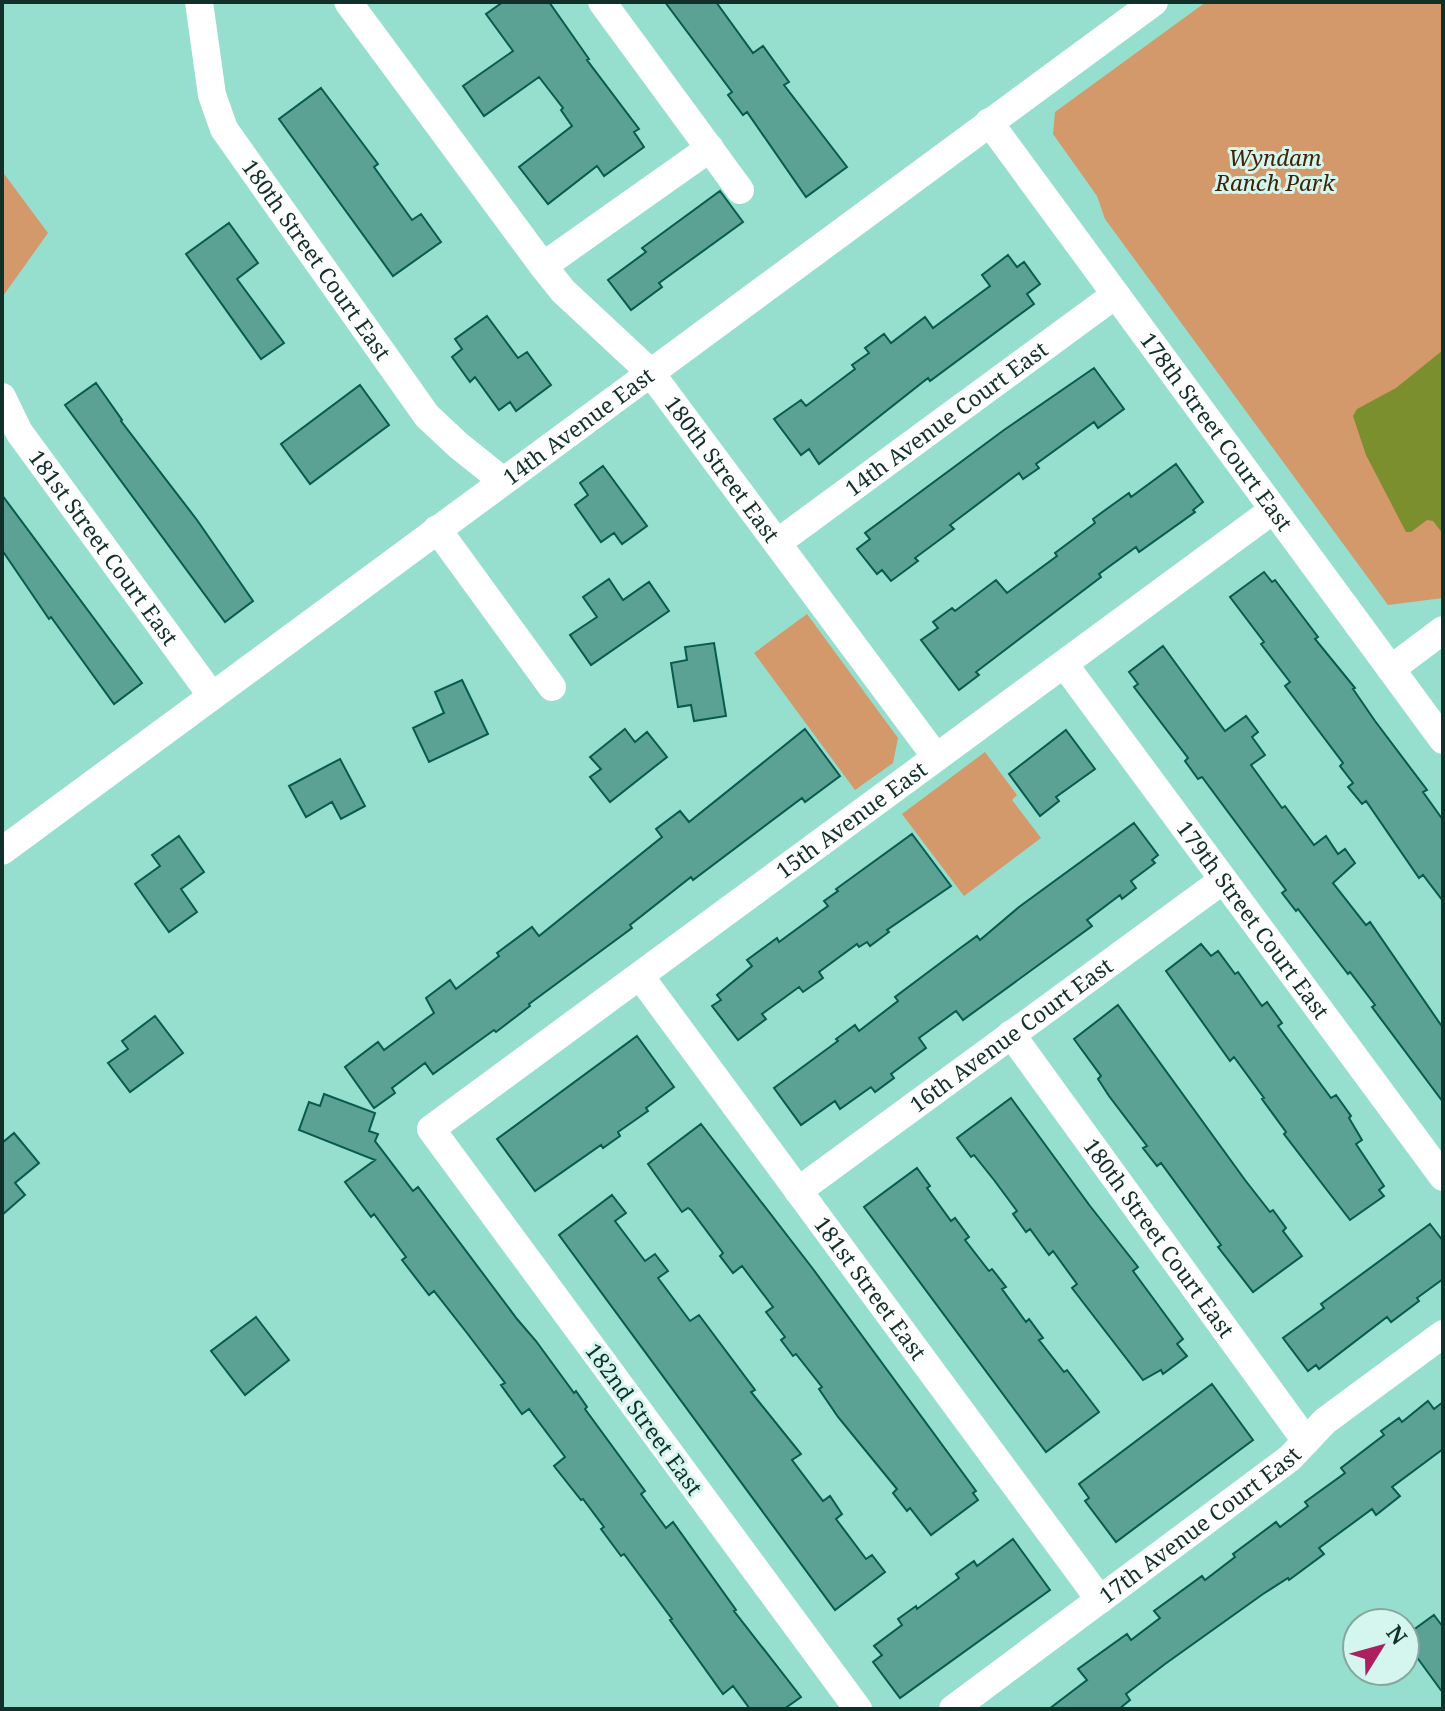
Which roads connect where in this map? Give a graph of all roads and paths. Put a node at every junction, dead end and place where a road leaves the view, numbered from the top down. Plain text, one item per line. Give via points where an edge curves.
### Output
1 (199, 2) edge
2 (348, 2) edge
3 (602, 2) edge
4 (1154, 2) edge
5 (989, 122) junction
6 (710, 148) junction
7 (740, 190) dead end
8 (543, 266) junction
9 (1115, 295) junction
10 (650, 372) junction
11 (2, 397) edge
12 (503, 481) junction
13 (1273, 510) junction
14 (437, 529) junction
15 (777, 543) junction
16 (1443, 630) edge
17 (1064, 664) junction
18 (1391, 669) junction
19 (552, 687) dead end
20 (212, 696) junction
21 (1443, 740) edge
22 (936, 757) junction
23 (2, 851) edge
24 (1223, 880) junction
25 (640, 976) junction
26 (1011, 1034) junction
27 (431, 1129) joint
28 (1443, 1177) edge
29 (798, 1191) junction
30 (1443, 1334) edge
31 (1306, 1441) junction
32 (1100, 1600) junction
33 (858, 1709) edge
34 (953, 1709) edge

1 - 12 street, 180th Street Court East via 212,95 224,129 427,416
2 - 8 street, 180th Street East
3 - 6 street
4 - 5 street, 14th Avenue East
5 - 9 street, 178th Street Court East
5 - 10 street, 14th Avenue East
6 - 7 street
6 - 8 street
8 - 10 street, 180th Street East
9 - 13 street, 178th Street Court East
9 - 15 street, 14th Avenue Court East
10 - 12 street, 14th Avenue East
10 - 15 street, 180th Street East
11 - 20 street, 181st Street Court East via 19,432
12 - 14 street, 14th Avenue East
13 - 17 street, 15th Avenue East
13 - 18 street, 178th Street Court East
14 - 19 street
14 - 20 street, 14th Avenue East
15 - 22 street, 180th Street East
16 - 18 street
17 - 22 street, 15th Avenue East
17 - 24 street, 179th Street Court East
18 - 21 street, 178th Street Court East
20 - 23 street, 14th Avenue East
22 - 25 street, 15th Avenue East
24 - 26 street, 16th Avenue Court East
24 - 28 street, 179th Street Court East
25 - 27 street, 15th Avenue East
25 - 29 street, 181st Street East
26 - 29 street, 16th Avenue Court East
26 - 31 street, 180th Street Court East
27 - 33 street, 182nd Street East
29 - 32 street, 181st Street East
30 - 31 street, 17th Avenue Court East via 1325,1421
31 - 32 street, 17th Avenue Court East
32 - 34 street, 17th Avenue Court East

